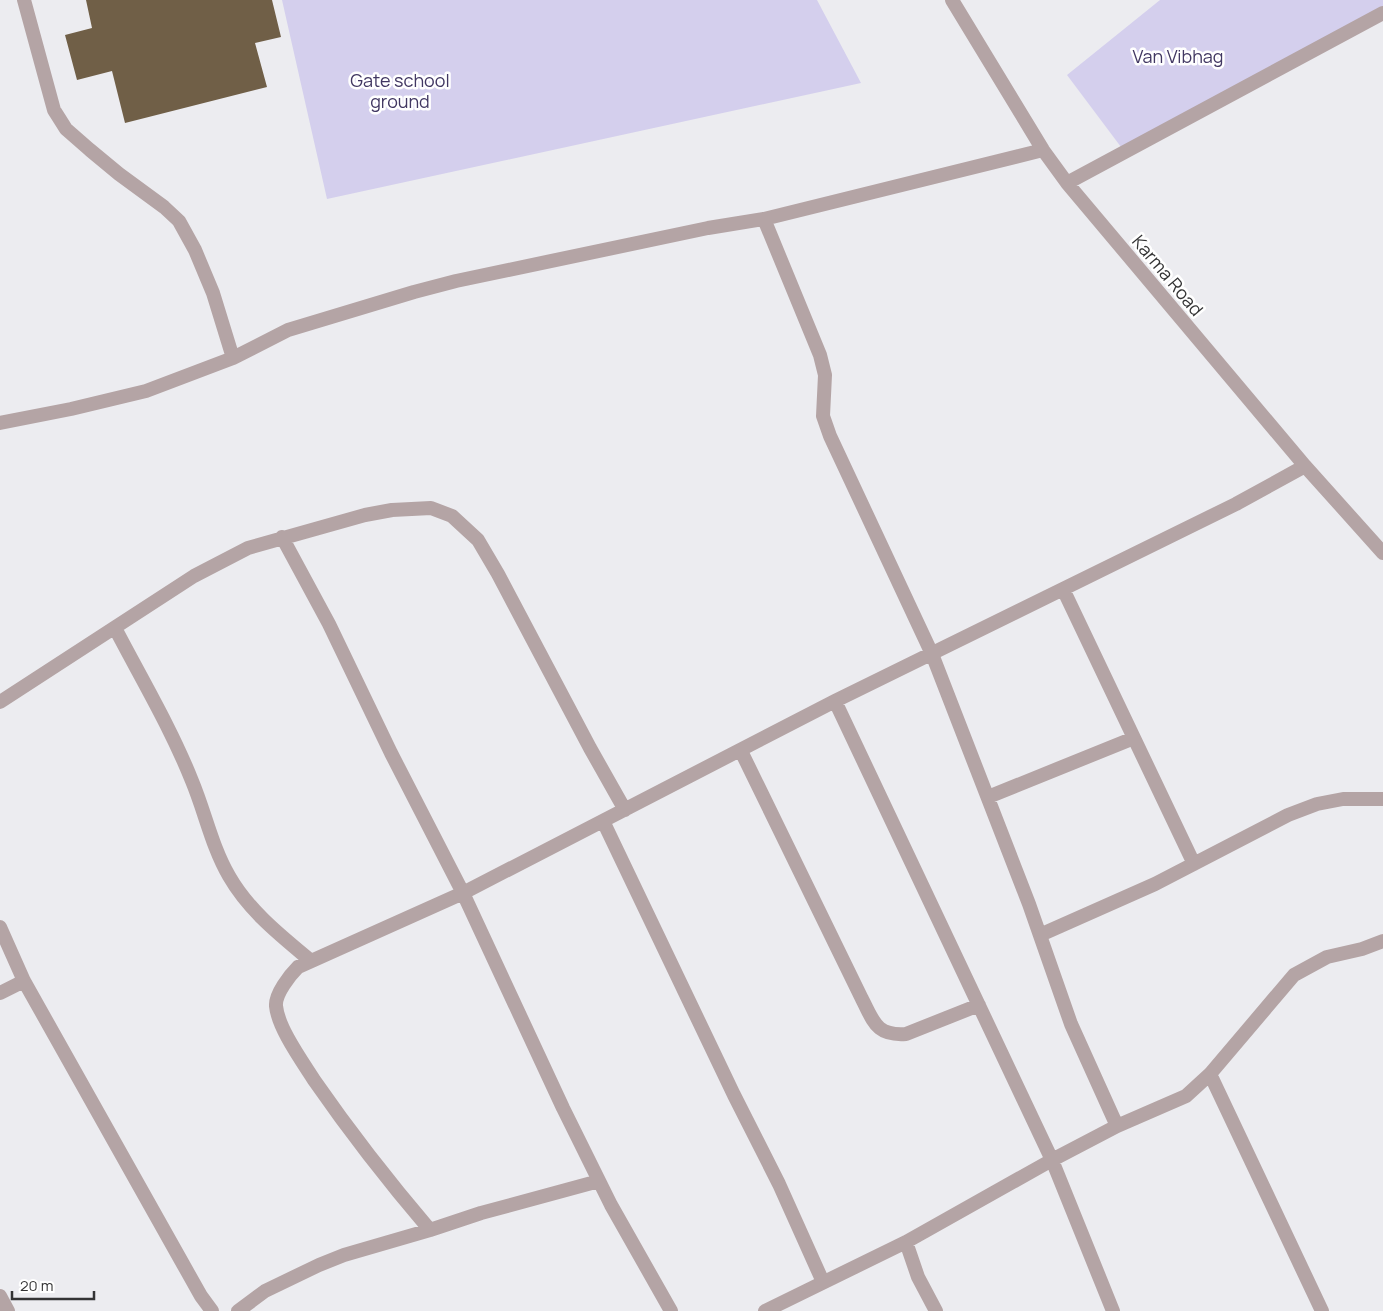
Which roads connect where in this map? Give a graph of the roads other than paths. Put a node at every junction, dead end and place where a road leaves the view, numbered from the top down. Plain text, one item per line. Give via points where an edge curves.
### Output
1 (24, 0) edge
2 (952, 0) edge
3 (1383, 14) edge
4 (1043, 150) junction
5 (1067, 183) junction
6 (764, 219) junction
7 (233, 358) junction
8 (0, 423) edge
9 (1305, 466) junction
10 (282, 537) junction
11 (1383, 553) edge
12 (1063, 589) junction
13 (114, 628) junction
14 (932, 654) junction
15 (835, 701) junction
16 (0, 702) edge
17 (1134, 738) junction
18 (740, 751) junction
19 (988, 797) junction
20 (1383, 799) edge
21 (625, 810) junction
22 (603, 821) junction
23 (1194, 864) junction
24 (463, 893) junction
25 (0, 928) edge
26 (1040, 935) junction
27 (1383, 941) edge
28 (311, 961) junction
29 (24, 981) junction
30 (0, 993) edge
31 (979, 1005) junction
32 (1210, 1074) junction
33 (1117, 1126) junction
34 (1052, 1160) junction
35 (599, 1181) junction
36 (430, 1230) junction
37 (906, 1242) junction
38 (823, 1282) junction
39 (0, 1296) edge
40 (8, 1311) edge
41 (212, 1311) edge
42 (238, 1311) edge
43 (671, 1311) edge
44 (765, 1311) edge
45 (936, 1311) edge
46 (1114, 1311) edge
47 (1322, 1311) edge

1 - 7 street via 54,110 66,130 179,221 214,292
2 - 4 street, Karma Road
3 - 5 street
4 - 5 street, Karma Road
4 - 6 street
5 - 9 street, Karma Road
6 - 7 street via 689,232 414,292 288,330
6 - 14 street via 820,355 825,375 823,416 830,436
7 - 8 street via 146,391
9 - 11 street, Karma Road
9 - 12 street via 1236,504
10 - 13 street via 248,548 216,564
10 - 21 street via 392,510 432,508 452,516 478,540
10 - 24 street
12 - 14 street
12 - 17 street
13 - 16 street
13 - 28 street via 176,744 230,877 263,920
14 - 15 street
14 - 19 street
15 - 18 street
15 - 31 street
17 - 19 street
17 - 23 street
18 - 21 street
18 - 31 street via 862,999 881,1030 894,1035 906,1034
19 - 26 street
20 - 23 street via 1343,799 1317,804
21 - 22 street
22 - 24 street
22 - 38 street
23 - 26 street
24 - 28 street
24 - 35 street
25 - 29 street
26 - 33 street via 1071,1024
27 - 32 street via 1327,958 1294,975
28 - 36 street via 298,967 286,979 276,1004 283,1027 300,1059 350,1130
29 - 30 street
29 - 41 street via 182,1264
31 - 34 street
32 - 33 street via 1186,1096
32 - 47 street
33 - 34 street
34 - 37 street
34 - 46 street
35 - 36 street
35 - 43 street
36 - 42 street via 319,1265 265,1291
37 - 38 street
37 - 45 street via 918,1276
38 - 44 street
39 - 40 street

